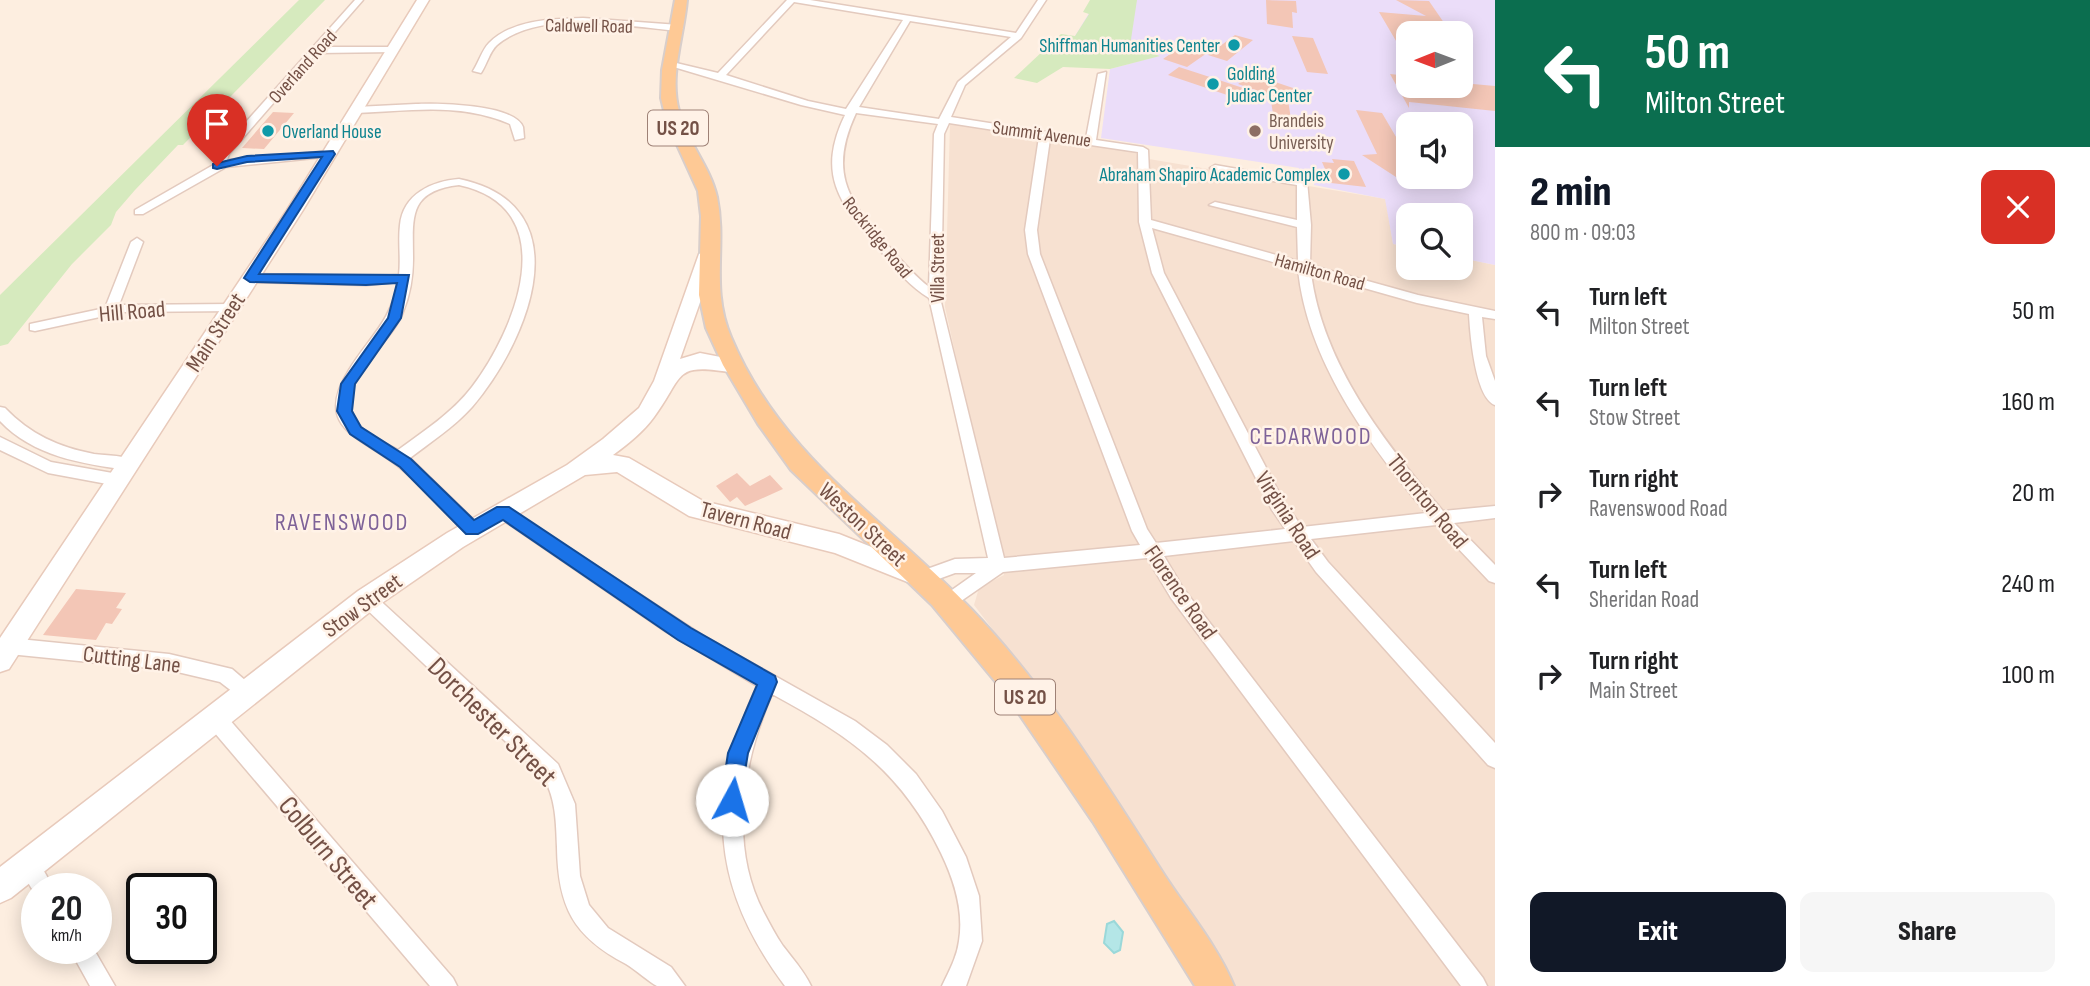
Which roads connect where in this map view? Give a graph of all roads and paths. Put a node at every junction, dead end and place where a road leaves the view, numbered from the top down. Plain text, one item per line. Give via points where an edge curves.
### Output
1 (359, 0) edge
2 (422, 0) edge
3 (681, 0) edge
4 (794, 0) edge
5 (1042, 0) edge
6 (846, 4) edge
7 (908, 18) junction
8 (679, 27) junction
9 (1018, 36) junction
10 (316, 50) junction
11 (393, 50) junction
12 (672, 65) junction
13 (478, 71) dead end
14 (1103, 74) dead end
15 (720, 76) junction
16 (356, 110) junction
17 (850, 111) junction
18 (943, 120) junction
19 (1045, 134) junction
20 (519, 138) dead end
21 (1091, 140) junction
22 (1140, 148) joint
23 (330, 154) junction
24 (220, 165) junction
25 (1216, 168) dead end
26 (1216, 205) dead end
27 (139, 212) dead end
28 (1145, 222) junction
29 (1305, 225) junction
30 (137, 242) dead end
31 (709, 251) junction
32 (1305, 267) junction
33 (250, 278) junction
34 (405, 278) junction
35 (935, 296) junction
36 (231, 308) junction
37 (111, 309) junction
38 (1475, 312) junction
39 (1495, 315) edge
40 (35, 327) dead end
41 (734, 366) junction
42 (656, 397) junction
43 (1495, 400) edge
44 (0, 412) edge
45 (0, 443) edge
46 (399, 458) junction
47 (575, 471) junction
48 (123, 472) junction
49 (641, 473) junction
50 (503, 511) junction
51 (1495, 512) edge
52 (1437, 519) junction
53 (859, 522) junction
54 (472, 529) junction
55 (799, 534) junction
56 (1296, 534) junction
57 (1151, 551) junction
58 (998, 567) junction
59 (1495, 576) edge
60 (922, 578) junction
61 (367, 599) junction
62 (947, 602) junction
63 (3, 655) edge
64 (768, 682) junction
65 (246, 693) junction
66 (215, 718) junction
67 (1495, 758) edge
68 (28, 865) junction
69 (33, 873) edge
70 (0, 887) edge
71 (90, 964) edge
72 (103, 986) edge
73 (445, 986) edge
74 (673, 986) edge
75 (799, 986) edge
76 (954, 986) edge
77 (1216, 986) edge
78 (1475, 986) edge

1 - 10 street, Overland Road
2 - 11 main road, Main Street
3 - 8 main road, Weston Street / US 20
4 - 6 street
4 - 15 street
5 - 9 street, Villa Street
6 - 7 street
7 - 9 street
7 - 17 street, Rockridge Road
8 - 12 main road, Weston Street / US 20
8 - 13 street, Caldwell Road via 570,21 534,25 494,43
9 - 18 street, Villa Street via 966,78
10 - 11 street
10 - 24 street, Overland Road via 224,153
11 - 16 main road, Main Street
12 - 15 street, Summit Avenue
12 - 31 main road, Weston Street / US 20 via 671,108 708,197
14 - 21 street
15 - 17 street, Summit Avenue via 808,104
16 - 20 street via 472,109 514,122
16 - 23 main road, Main Street
17 - 18 street, Summit Avenue
17 - 35 street, Rockridge Road via 837,168 842,194 863,225 918,285
18 - 19 street, Summit Avenue
18 - 35 street, Villa Street
19 - 21 street, Summit Avenue
19 - 57 street, Florence Road via 1031,230 1036,262
21 - 22 street, Summit Avenue
22 - 28 street, Virginia Road via 1145,155
23 - 24 street
23 - 33 main road, Main Street
24 - 27 street
25 - 29 street, Thornton Road via 1303,183
26 - 29 street
28 - 32 street, Hamilton Road
28 - 56 street, Virginia Road via 1155,265 1180,320
29 - 32 street, Thornton Road
30 - 37 street
31 - 41 main road, Weston Street / US 20 via 711,309
31 - 42 street
32 - 38 street, Hamilton Road
32 - 52 street, Thornton Road via 1311,306 1336,367
33 - 34 street
33 - 36 main road, Main Street
34 - 46 street via 394,318 352,376 344,404 355,430
34 - 46 street via 409,213 422,195 443,183 470,182 492,194 511,209 528,240 530,260 520,305 487,375 458,411
35 - 58 street, Villa Street
36 - 37 street, Hill Road
36 - 48 street, Main Street
37 - 40 street, Hill Road
38 - 39 street, Hamilton Road
38 - 43 street via 1479,356
41 - 42 street, Stow Street via 709,360 688,362 670,373
41 - 53 main road, Weston Street / US 20 via 789,450
42 - 47 street, Stow Street via 626,432
42 - 49 street via 631,444
44 - 48 street via 26,437
45 - 48 street via 48,467
46 - 54 street
47 - 49 street, Tavern Road via 610,462
47 - 50 street, Stow Street
48 - 63 street, Main Street
49 - 55 street, Tavern Road via 697,509
50 - 54 street, Stow Street
50 - 64 street via 684,634
51 - 52 street
52 - 56 street
52 - 59 street, Thornton Road
53 - 55 street via 839,534
53 - 60 main road, Weston Street / US 20
54 - 61 street, Stow Street
55 - 60 street, Tavern Road via 852,548
56 - 57 street
56 - 67 street, Virginia Road
57 - 58 street
57 - 78 street, Florence Road via 1177,593
58 - 60 street via 955,566
58 - 62 street
60 - 62 main road, Weston Street / US 20
61 - 65 street, Stow Street
61 - 74 street, Dorchester Street via 551,771 565,799 566,868 582,916 602,940 664,975
62 - 77 main road, Weston Street / US 20 via 1040,718
63 - 65 street, Cutting Lane via 169,662 225,675
64 - 75 street via 736,761 733,836 754,920
64 - 76 street via 861,734 914,785 933,813 961,872 973,919 970,950
65 - 66 street, Stow Street
66 - 68 street, Stow Street
66 - 73 street, Colburn Street
68 - 69 street
68 - 70 street, Stow Street
71 - 72 street

